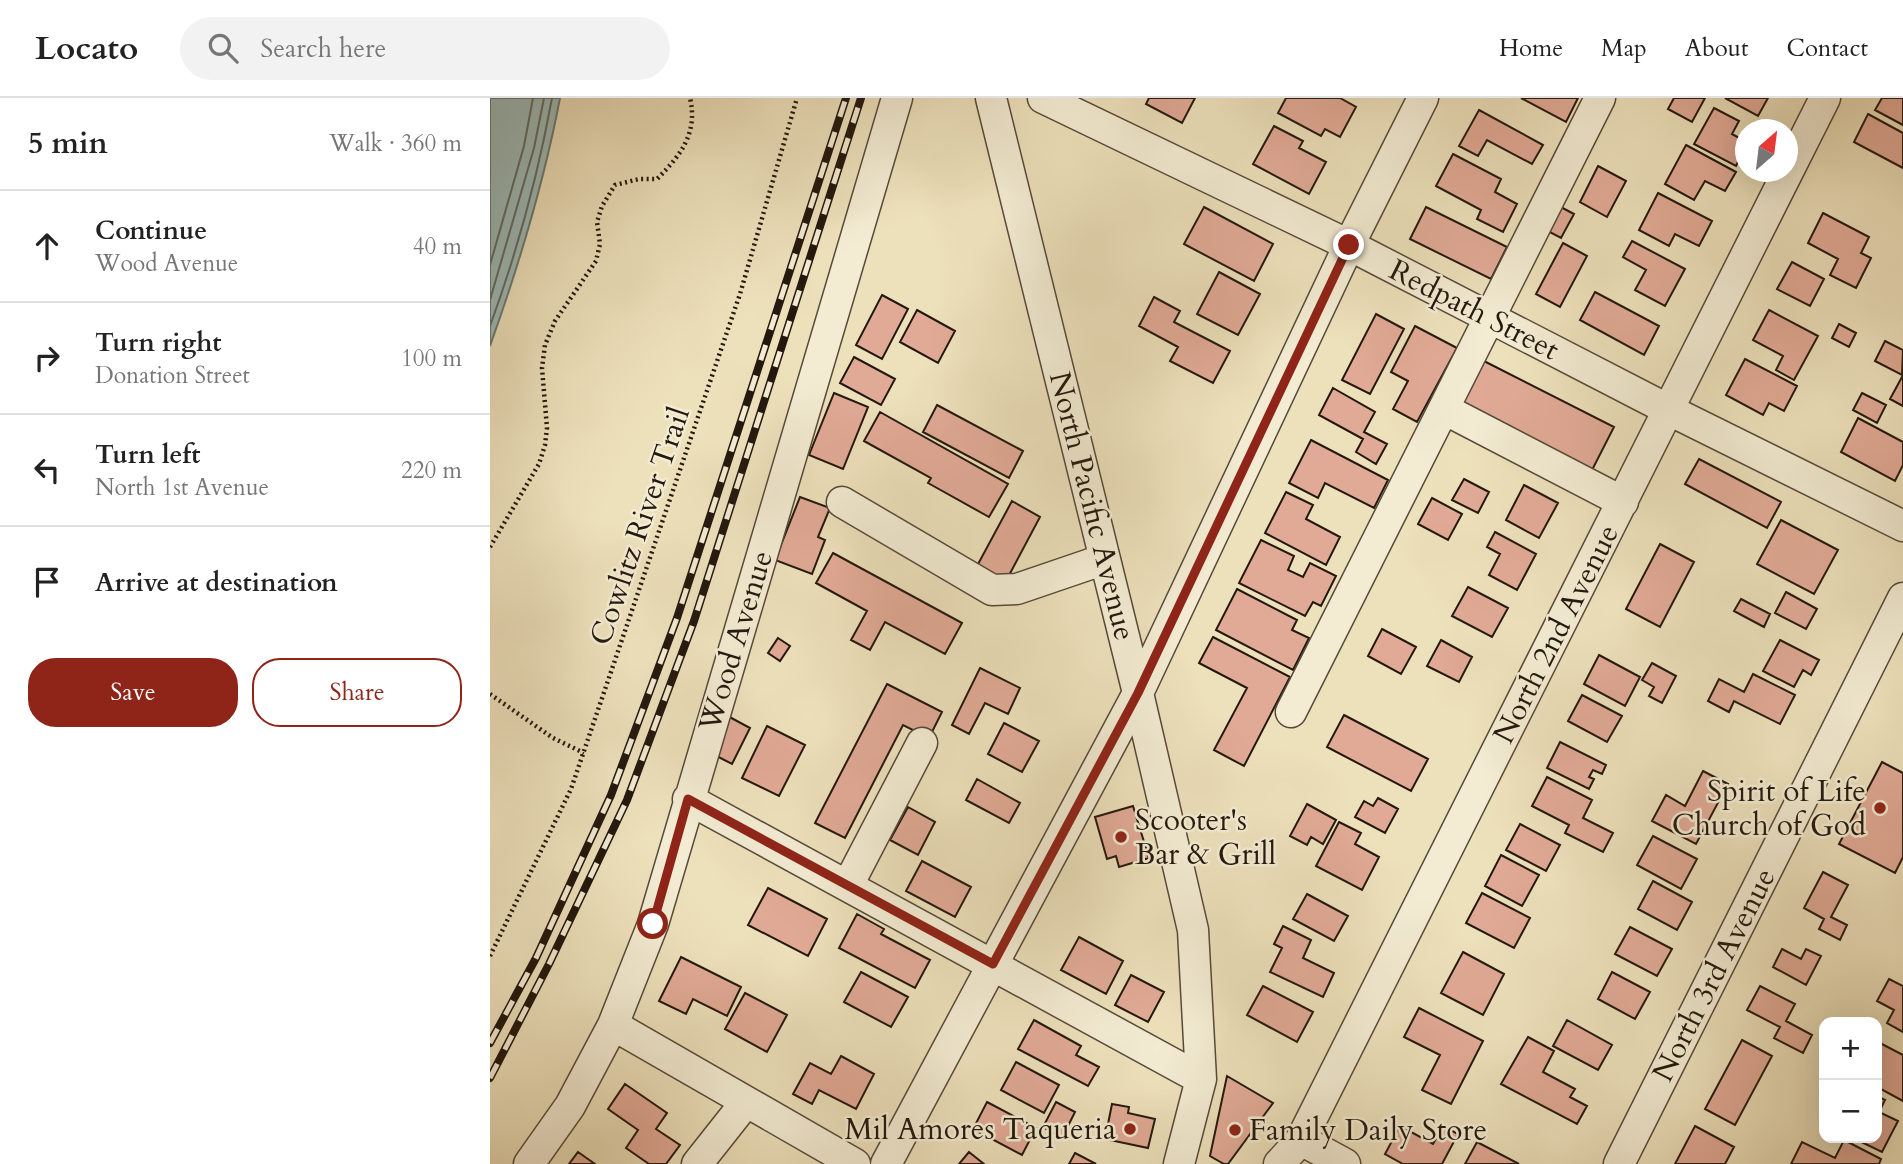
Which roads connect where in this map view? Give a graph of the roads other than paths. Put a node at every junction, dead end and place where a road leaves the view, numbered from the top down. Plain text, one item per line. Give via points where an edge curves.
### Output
1 (897, 98) edge
2 (991, 98) edge
3 (1043, 98) edge
4 (1423, 98) edge
5 (1600, 98) edge
6 (1825, 98) edge
7 (1349, 245) junction
8 (1490, 318) junction
9 (1444, 408) junction
10 (1669, 410) junction
11 (842, 502) dead end
12 (1623, 502) junction
13 (1903, 526) edge
14 (1104, 559) junction
15 (1903, 598) edge
16 (1138, 693) junction
17 (1290, 712) dead end
18 (922, 743) dead end
19 (688, 799) junction
20 (848, 885) junction
21 (993, 964) junction
22 (613, 1026) junction
23 (1200, 1079) junction
24 (746, 1102) junction
25 (1301, 1140) junction
26 (529, 1164) edge
27 (697, 1164) edge
28 (855, 1164) edge
29 (886, 1164) edge
30 (1179, 1164) edge
31 (1279, 1164) edge
32 (1345, 1164) edge
33 (1619, 1164) edge

1 - 19 street, Wood Avenue
2 - 14 street, North Pacific Avenue
3 - 7 street, Redpath Street
4 - 7 street
5 - 8 street
6 - 10 street, North 2nd Avenue
7 - 8 street, Redpath Street
7 - 16 street
8 - 9 street
8 - 10 street, Redpath Street
9 - 12 street
9 - 17 street
10 - 12 street, North 2nd Avenue
10 - 13 street, Redpath Street
11 - 14 street via 992,590 1017,589
12 - 25 street, North 2nd Avenue
14 - 16 street, North Pacific Avenue
15 - 33 street, North 3rd Avenue
16 - 21 street
16 - 23 street, North Pacific Avenue via 1193,930
18 - 20 street
19 - 20 street
19 - 22 street, Wood Avenue via 653,924
20 - 21 street
21 - 23 street
21 - 29 street
22 - 24 street
22 - 26 street, Wood Avenue via 570,1107
23 - 30 street, North Pacific Avenue
24 - 27 street
24 - 28 street
25 - 31 street, North 2nd Avenue
25 - 32 street

